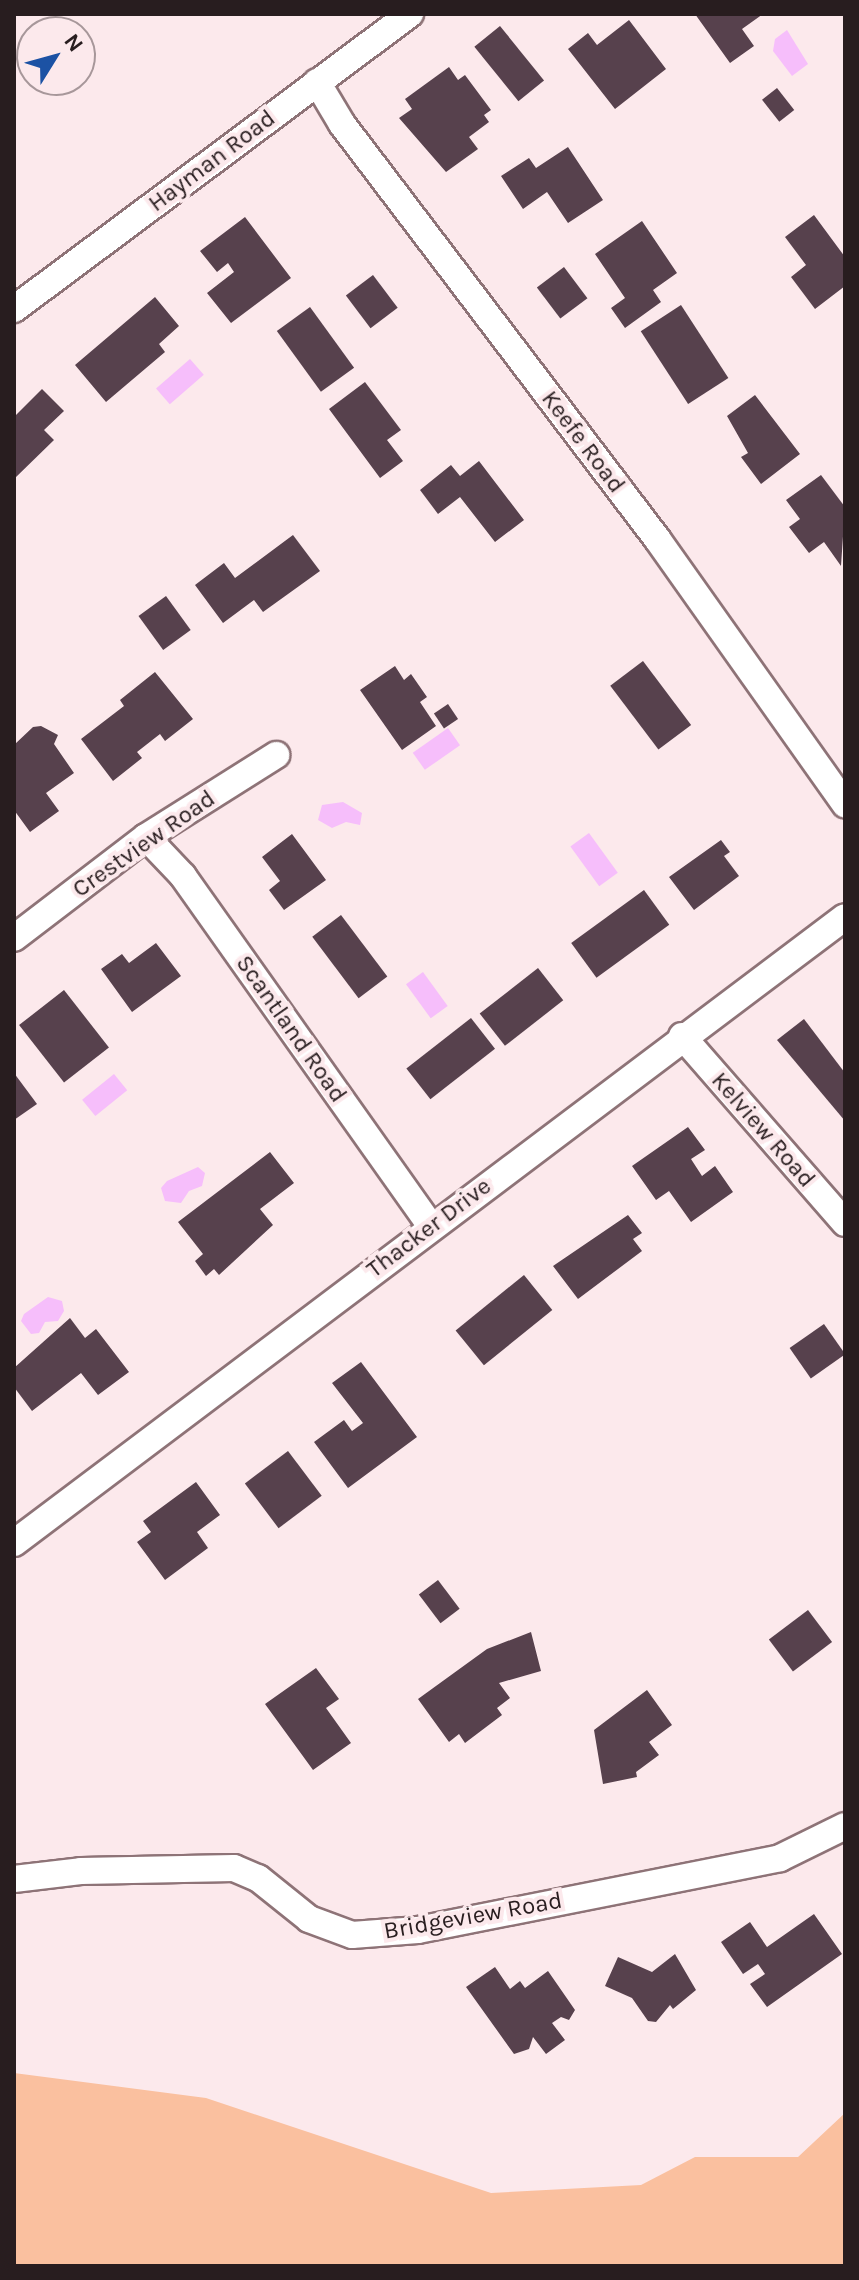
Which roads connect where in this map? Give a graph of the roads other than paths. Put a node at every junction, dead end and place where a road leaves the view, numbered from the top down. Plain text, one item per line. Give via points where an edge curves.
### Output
1 (410, 14) edge
2 (317, 82) junction
3 (14, 309) edge
4 (276, 755) dead end
5 (845, 804) edge
6 (146, 837) junction
7 (845, 917) edge
8 (14, 938) edge
9 (682, 1036) junction
10 (845, 1223) edge
11 (431, 1226) junction
12 (14, 1543) edge
13 (845, 1826) edge
14 (14, 1879) edge

1 - 2 street, Hayman Road
2 - 3 street, Hayman Road
2 - 5 street, Keefe Road via 342,124 658,540
4 - 6 street, Crestview Road
6 - 8 street, Crestview Road
6 - 11 street, Scantland Road via 183,876
7 - 9 street, Thacker Drive
9 - 10 street, Kelview Road
9 - 11 street, Thacker Drive
11 - 12 street, Thacker Drive
13 - 14 street, Bridgeview Road via 780,1858 418,1930 352,1935 309,1919 258,1878 234,1868 81,1871

